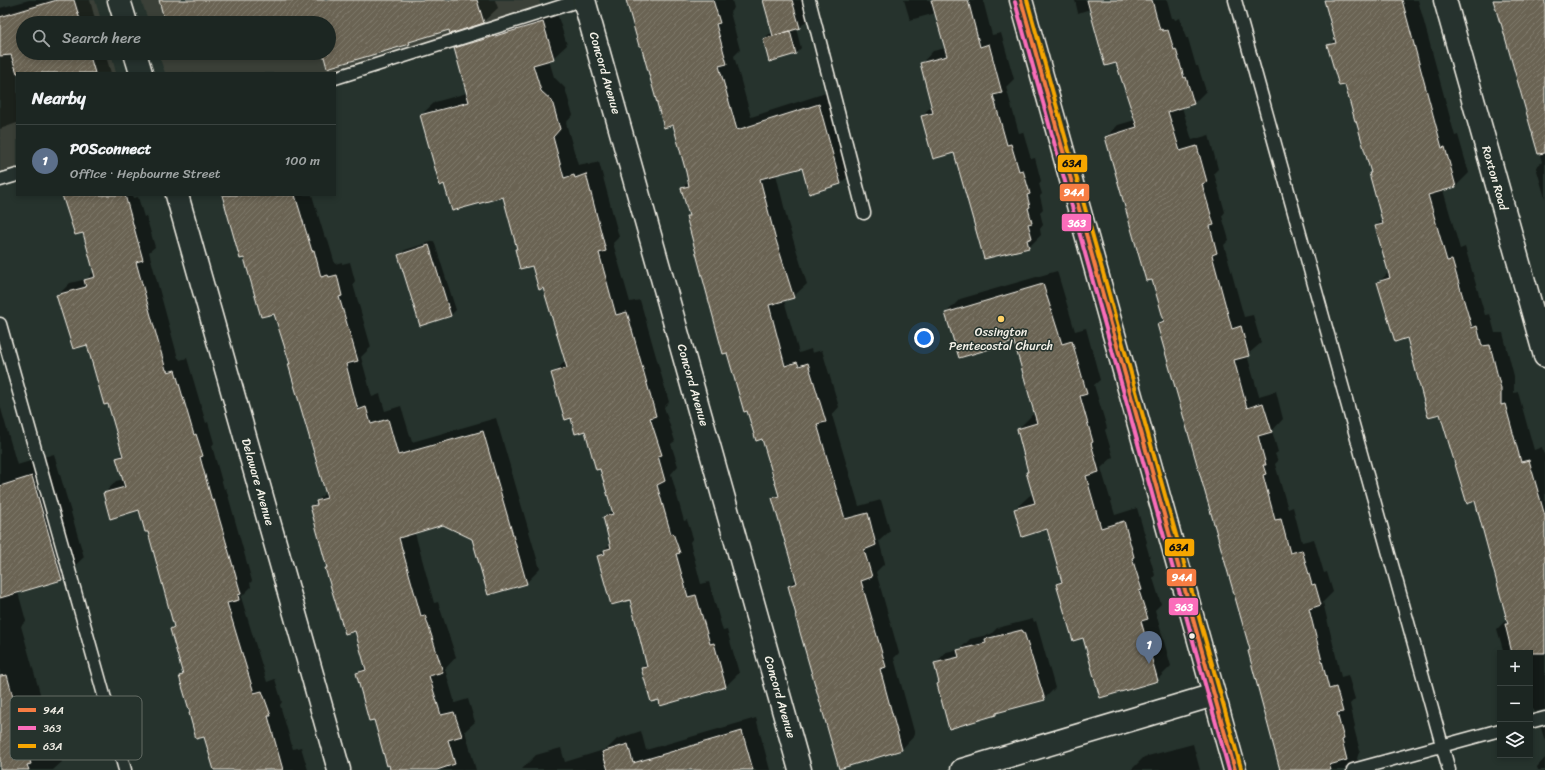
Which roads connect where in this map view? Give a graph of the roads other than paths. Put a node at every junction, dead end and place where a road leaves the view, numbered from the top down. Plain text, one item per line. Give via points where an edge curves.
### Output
1 (119, 0) edge
2 (581, 0) edge
3 (584, 0) edge
4 (809, 0) edge
5 (1021, 0) edge
6 (1235, 0) edge
7 (1446, 0) edge
8 (124, 16) edge
9 (137, 60) edge
10 (141, 72) edge
11 (336, 78) edge
12 (16, 175) edge
13 (0, 180) edge
14 (177, 196) edge
15 (864, 213) dead end
16 (0, 324) edge
17 (1545, 356) edge
18 (1214, 695) junction
19 (104, 696) edge
20 (1545, 718) edge
21 (1533, 721) edge
22 (1497, 731) edge
23 (1442, 745) junction
24 (122, 760) edge
25 (125, 770) edge
26 (340, 770) edge
27 (800, 770) edge
28 (962, 770) edge
29 (1235, 770) edge
30 (1353, 770) edge
31 (1449, 770) edge

1 - 8 street
2 - 11 lane
3 - 27 street, Concord Avenue
4 - 15 lane
5 - 18 street
6 - 23 lane
7 - 17 street, Roxton Road
9 - 10 street
12 - 13 lane
14 - 26 street, Delaware Avenue
16 - 19 lane
18 - 28 street
18 - 29 street
20 - 21 lane
22 - 23 lane
23 - 30 lane
23 - 31 lane
24 - 25 lane

